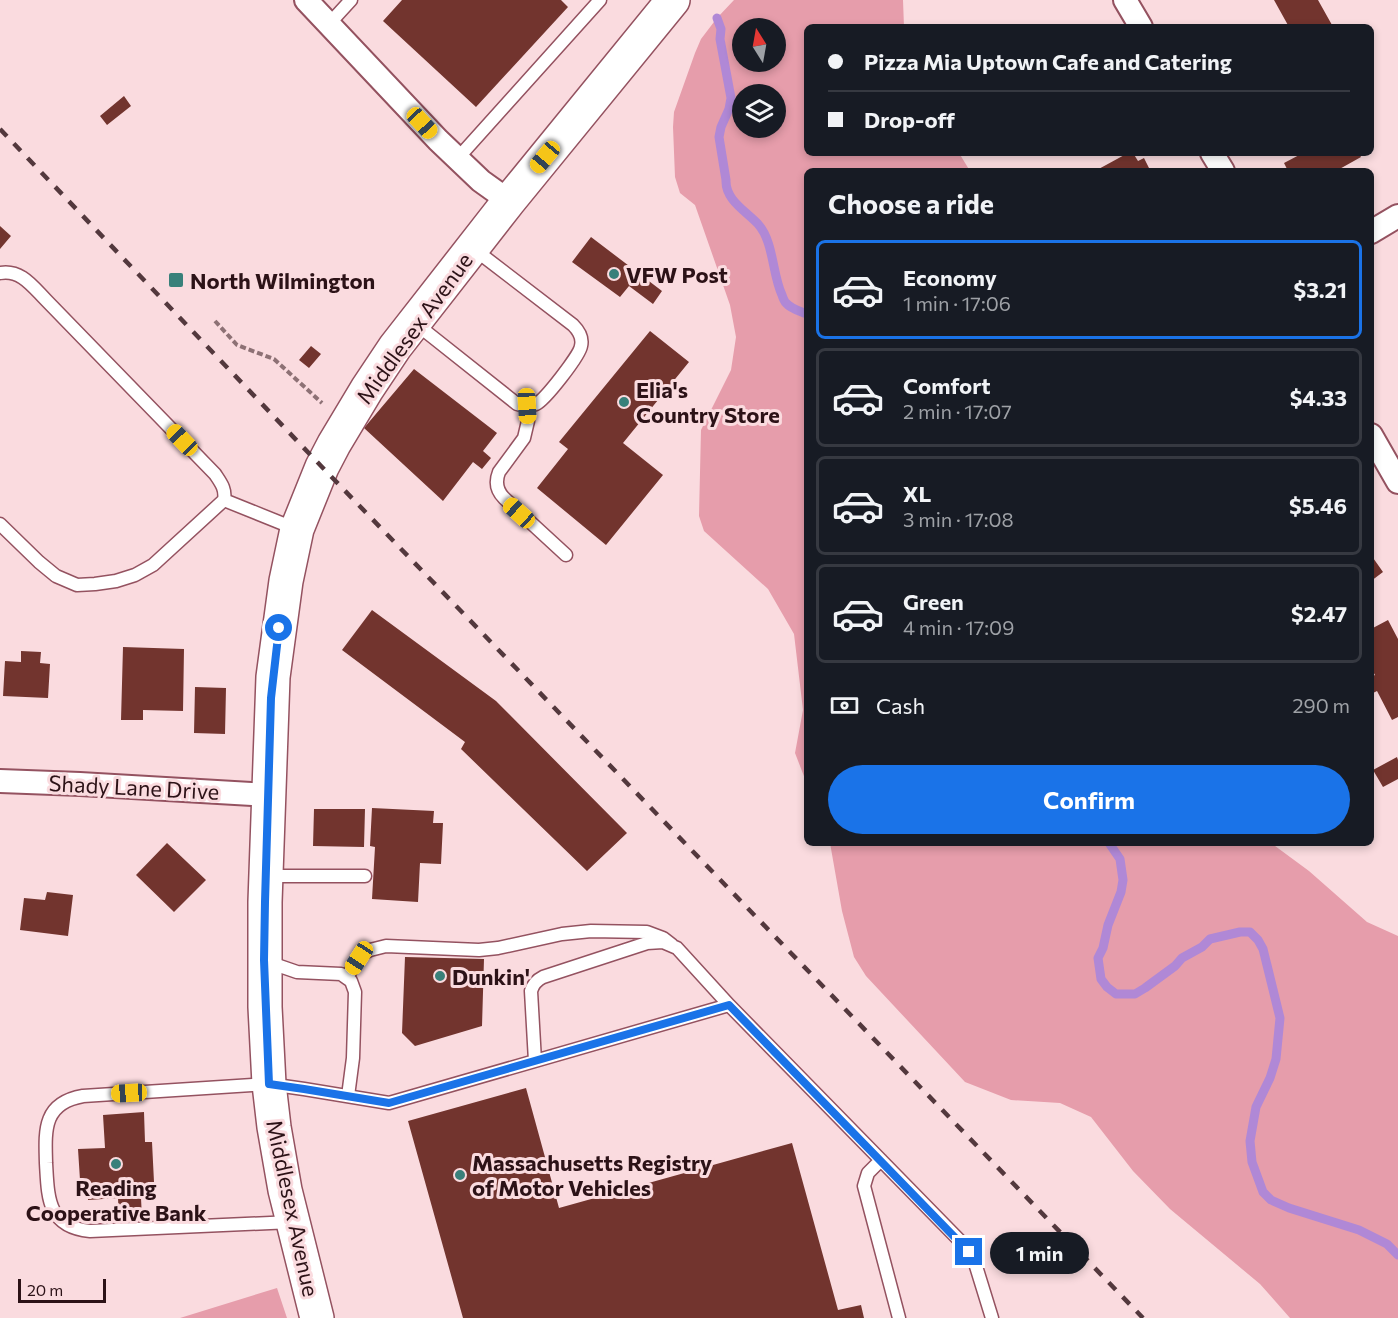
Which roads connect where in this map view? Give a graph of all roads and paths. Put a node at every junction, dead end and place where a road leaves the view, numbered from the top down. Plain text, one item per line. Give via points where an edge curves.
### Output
1 (306, 0) edge
2 (351, 0) edge
3 (673, 0) edge
4 (1125, 0) edge
5 (596, 1) edge
6 (328, 24) junction
7 (1138, 24) edge
8 (458, 158) junction
9 (509, 201) junction
10 (1398, 216) edge
11 (1374, 230) edge
12 (472, 248) junction
13 (0, 273) edge
14 (215, 321) dead end
15 (414, 322) junction
16 (325, 405) dead end
17 (527, 406) junction
18 (1374, 440) edge
19 (1398, 482) edge
20 (224, 500) junction
21 (0, 524) edge
22 (297, 529) junction
23 (566, 555) dead end
24 (0, 781) edge
25 (268, 795) junction
26 (266, 876) junction
27 (365, 876) dead end
28 (672, 945) junction
29 (264, 960) junction
30 (347, 976) junction
31 (729, 1005) junction
32 (535, 1061) junction
33 (269, 1084) junction
34 (348, 1096) junction
35 (881, 1160) junction
36 (293, 1222) junction
37 (317, 1318) edge
38 (899, 1318) edge
39 (992, 1318) edge

1 - 6 street
2 - 6 lane
3 - 9 main road, Middlesex Avenue
4 - 7 street
5 - 8 lane
6 - 8 street
8 - 9 street
9 - 12 main road, Middlesex Avenue
10 - 11 street
12 - 15 main road, Middlesex Avenue
12 - 17 lane via 577,328 581,338 580,352 564,373 541,401
13 - 20 lane via 23,277 46,300 215,474 223,485
14 - 16 path via 237,345 274,359
15 - 17 lane via 517,404
15 - 22 main road, Middlesex Avenue via 334,444
17 - 23 lane via 524,438 499,472 498,490
18 - 19 street
20 - 21 lane via 153,566 116,581 95,584 77,585 56,576
20 - 22 lane
22 - 25 main road, Middlesex Avenue via 274,660
24 - 25 street, Shady Lane Drive
25 - 26 main road, Middlesex Avenue
26 - 27 lane
26 - 29 main road, Middlesex Avenue
28 - 30 lane via 655,934 591,931 479,950 386,946 364,953
28 - 31 lane
28 - 32 lane via 647,943 538,980 531,991
29 - 30 lane via 297,972
29 - 33 main road, Middlesex Avenue
30 - 34 lane via 355,992
31 - 32 lane
31 - 35 lane
32 - 34 lane via 392,1102
33 - 34 lane
33 - 36 main road, Middlesex Avenue
33 - 36 lane via 83,1095 66,1100 52,1112 46,1128 49,1202 64,1223 90,1231
35 - 38 lane via 868,1173 864,1186
35 - 39 lane via 969,1252
36 - 37 main road, Middlesex Avenue

